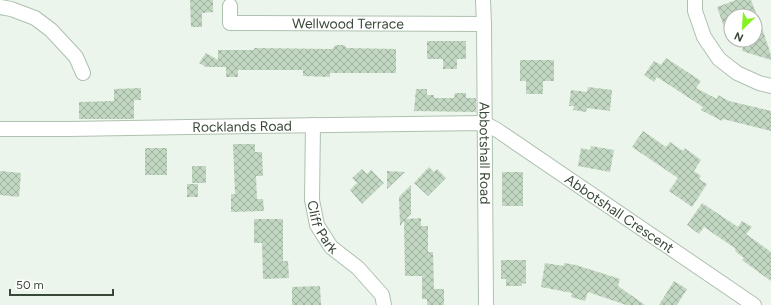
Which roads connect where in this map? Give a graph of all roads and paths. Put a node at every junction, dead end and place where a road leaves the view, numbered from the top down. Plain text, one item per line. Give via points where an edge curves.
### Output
1 (483, 0) edge
2 (695, 0) edge
3 (230, 6) dead end
4 (0, 7) edge
5 (484, 24) junction
6 (83, 73) dead end
7 (771, 86) edge
8 (484, 123) junction
9 (313, 125) junction
10 (0, 130) edge
11 (384, 305) edge
12 (486, 305) edge
13 (754, 305) edge

1 - 5 street, Abbotshall Road
2 - 7 street via 695,11 704,37 720,59 738,73
3 - 5 street, Wellwood Terrace via 230,23
4 - 6 street via 35,18 46,26 76,57
5 - 8 street, Abbotshall Road
8 - 9 street, Rocklands Road
8 - 12 street, Abbotshall Road
8 - 13 street, Abbotshall Crescent
9 - 10 street, Rocklands Road
9 - 11 street, Cliff Park via 312,200 318,224 331,247 358,268 382,295

